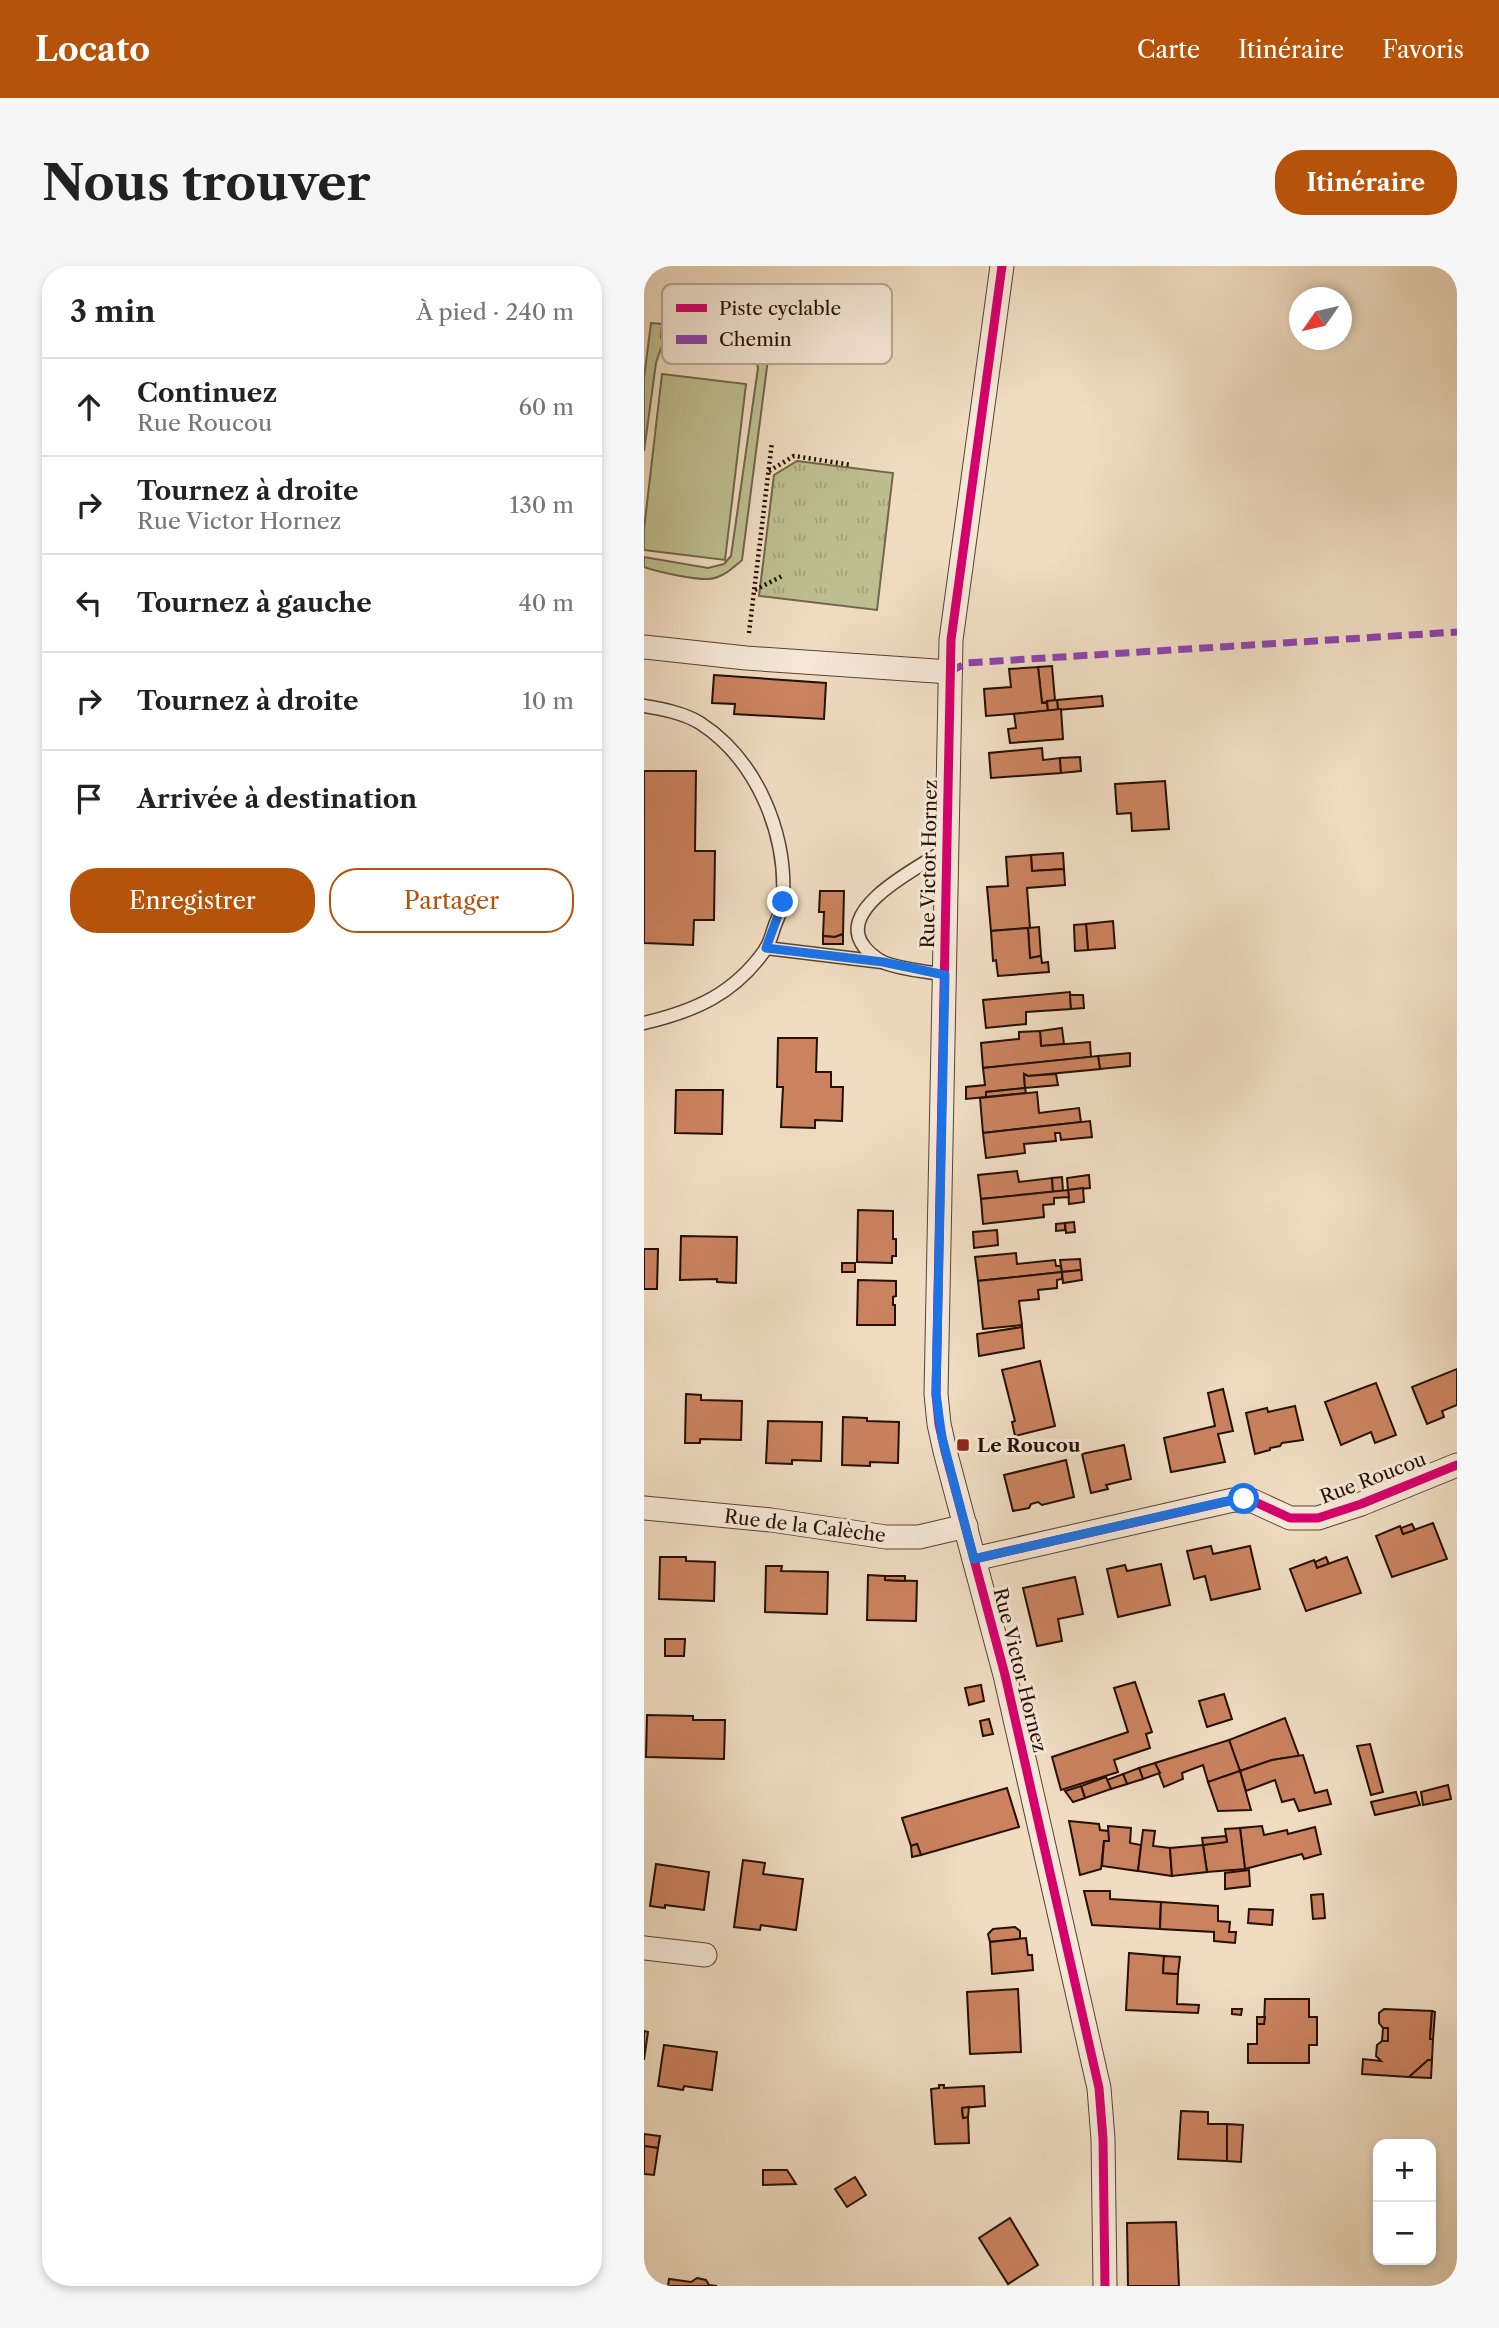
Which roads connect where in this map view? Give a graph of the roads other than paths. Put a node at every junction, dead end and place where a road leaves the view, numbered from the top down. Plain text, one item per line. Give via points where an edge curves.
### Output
1 (1002, 266) edge
2 (644, 647) edge
3 (950, 672) junction
4 (644, 706) edge
5 (947, 849) junction
6 (766, 948) junction
7 (883, 962) junction
8 (945, 975) junction
9 (644, 1023) edge
10 (1457, 1465) edge
11 (644, 1508) edge
12 (965, 1526) junction
13 (974, 1559) junction
14 (644, 1948) edge
15 (705, 1955) dead end
16 (1105, 2286) edge

1 - 3 street, Rue Victor Hornez via 954,604
2 - 3 street
3 - 5 street, Rue Victor Hornez
4 - 6 lane via 699,722 734,752 764,797 780,849 783,902
5 - 7 lane via 883,891 861,914 858,936
5 - 8 street, Rue Victor Hornez
6 - 7 lane
6 - 9 lane via 737,983 712,1000
7 - 8 lane
8 - 12 street, Rue Victor Hornez via 936,1394 942,1438
10 - 13 street, Rue Roucou via 1318,1518 1290,1518 1254,1500 1233,1500
11 - 12 street, Rue de la Calèche via 886,1537 919,1537
12 - 13 street, Rue Victor Hornez
13 - 16 street, Rue Victor Hornez via 1010,1696 1099,2088
14 - 15 street

